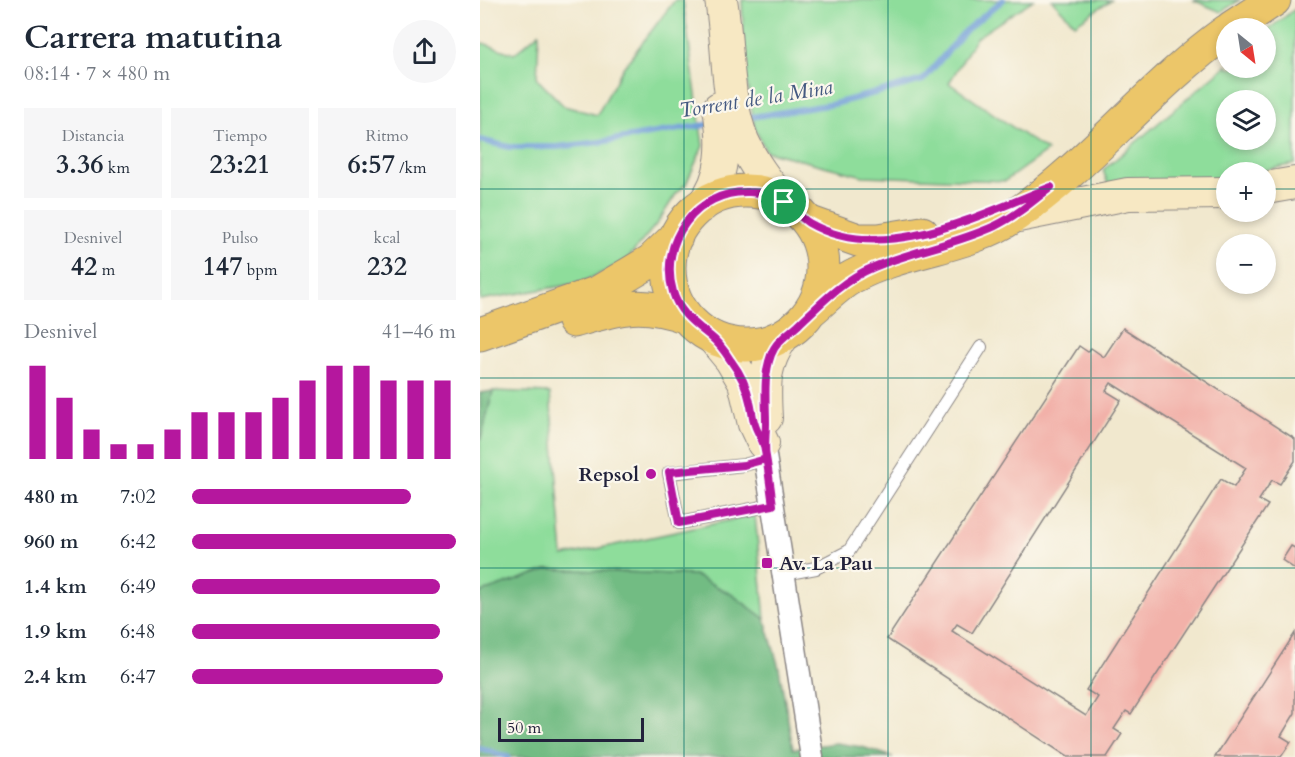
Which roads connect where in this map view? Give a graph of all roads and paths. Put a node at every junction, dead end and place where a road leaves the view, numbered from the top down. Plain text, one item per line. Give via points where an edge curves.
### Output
1 (706, 0) edge
2 (721, 0) edge
3 (729, 0) edge
4 (1274, 0) edge
5 (1246, 18) edge
6 (1216, 41) edge
7 (727, 44) junction
8 (1295, 183) edge
9 (1276, 186) edge
10 (1051, 187) junction
11 (1216, 192) edge
12 (702, 206) junction
13 (796, 212) junction
14 (1013, 217) junction
15 (676, 237) junction
16 (810, 311) junction
17 (686, 317) junction
18 (480, 334) edge
19 (783, 336) junction
20 (712, 337) junction
21 (981, 347) dead end
22 (480, 348) edge
23 (765, 451) junction
24 (773, 505) junction
25 (784, 574) junction
26 (812, 757) edge

1 - 12 street via 724,140 715,186
2 - 7 street
3 - 7 street
4 - 5 main road
6 - 10 main road
7 - 13 street via 742,140 764,178
8 - 9 street
10 - 13 main road via 969,219 914,235 879,240 858,240
10 - 14 main road
11 - 14 street via 1128,194
12 - 13 main road via 742,192 767,195
12 - 15 main road via 687,219
13 - 16 main road via 818,239 822,256 817,299
14 - 16 main road via 969,237 855,275
15 - 17 main road via 670,277 673,293
15 - 18 main road via 651,261 599,292
16 - 19 main road
17 - 20 main road
17 - 22 main road via 657,308 626,307
19 - 20 main road via 755,345 738,345
19 - 23 street via 771,353 764,380
20 - 23 street via 744,382
21 - 25 lane via 849,552 816,568
23 - 24 street
23 - 24 lane via 744,465 669,472 679,523
24 - 25 street
25 - 26 street

